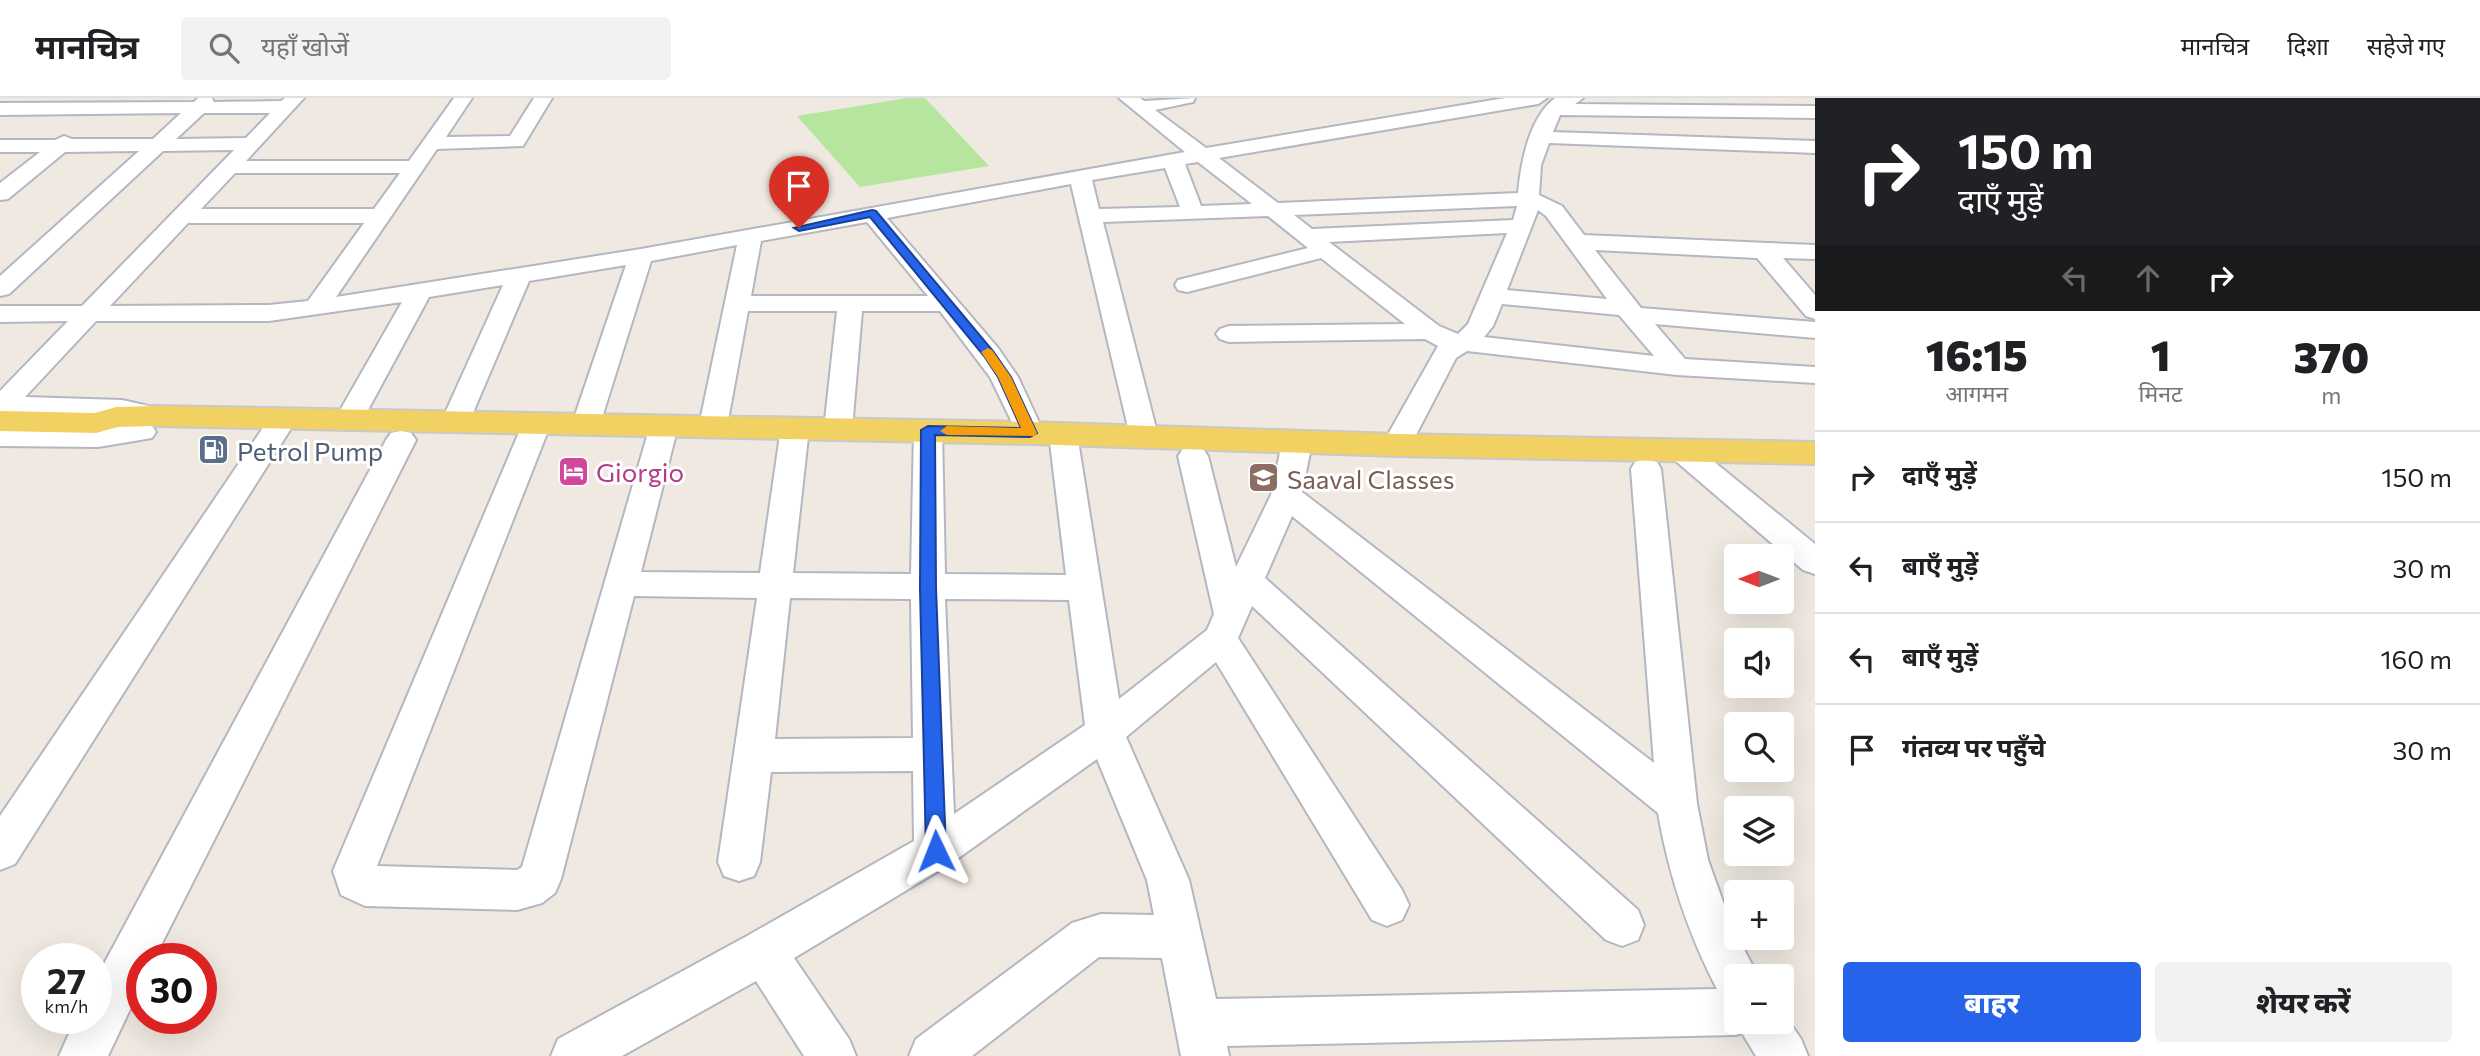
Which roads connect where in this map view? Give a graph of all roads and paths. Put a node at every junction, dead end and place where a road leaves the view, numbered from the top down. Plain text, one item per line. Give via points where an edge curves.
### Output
1 (463, 98) edge
2 (543, 98) edge
3 (1186, 98) edge
4 (1405, 98) edge
5 (1559, 100) edge
6 (110, 103) edge
7 (204, 103) edge
8 (291, 103) edge
9 (1134, 103) edge
10 (0, 109) edge
11 (1815, 112) edge
12 (1432, 117) junction
13 (1541, 137) junction
14 (432, 143) junction
15 (251, 144) junction
16 (158, 145) junction
17 (0, 146) edge
18 (59, 146) junction
19 (1815, 147) edge
20 (1204, 156) junction
21 (1173, 162) junction
22 (229, 167) junction
23 (415, 167) junction
24 (1080, 176) junction
25 (0, 194) edge
26 (1529, 199) junction
27 (1276, 210) junction
28 (1193, 213) junction
29 (872, 214) junction
30 (182, 216) junction
31 (381, 216) junction
32 (1090, 216) junction
33 (1522, 226) junction
34 (750, 237) junction
35 (1579, 242) junction
36 (1319, 243) junction
37 (1764, 251) junction
38 (1815, 252) edge
39 (641, 256) junction
40 (520, 275) junction
41 (1187, 285) dead end
42 (0, 289) edge
43 (420, 291) junction
44 (1492, 296) junction
45 (737, 303) junction
46 (850, 303) junction
47 (948, 304) junction
48 (316, 308) junction
49 (1815, 311) edge
50 (1629, 312) junction
51 (0, 314) edge
52 (89, 314) junction
53 (1815, 330) edge
54 (1430, 331) junction
55 (1229, 334) dead end
56 (1457, 344) junction
57 (1677, 368) junction
58 (1815, 375) edge
59 (1, 410) edge
60 (348, 421) junction
61 (455, 422) junction
62 (148, 424) junction
63 (586, 424) junction
64 (713, 426) junction
65 (278, 428) junction
66 (838, 429) junction
67 (534, 432) junction
68 (661, 435) junction
69 (1144, 436) junction
70 (0, 437) edge
71 (794, 438) junction
72 (401, 440) junction
73 (928, 440) junction
74 (1052, 440) junction
75 (1397, 445) junction
76 (1815, 453) edge
77 (1193, 456) junction
78 (1705, 460) junction
79 (1292, 465) junction
80 (1646, 468) junction
81 (1815, 473) edge
82 (1815, 543) edge
83 (1815, 562) edge
84 (623, 584) junction
85 (774, 587) junction
86 (928, 588) junction
87 (1083, 588) junction
88 (1232, 611) junction
89 (1105, 732) junction
90 (933, 754) junction
91 (755, 756) junction
92 (1677, 804) junction
93 (0, 851) edge
94 (936, 851) junction
95 (739, 862) dead end
96 (1387, 905) dead end
97 (1622, 925) dead end
98 (1181, 937) junction
99 (763, 952) junction
100 (1728, 964) edge
101 (1724, 1013) edge
102 (1769, 1034) edge
103 (1203, 1040) edge
104 (83, 1056) edge
105 (575, 1056) edge
106 (832, 1056) edge
107 (933, 1056) edge
108 (1783, 1056) edge

1 - 14 street
2 - 14 street via 516,142
3 - 9 street
4 - 12 street
5 - 11 street
5 - 12 street
5 - 13 street
6 - 7 street
6 - 10 street
6 - 18 street
7 - 8 street
7 - 16 street
8 - 15 street
9 - 20 street
12 - 20 street
13 - 19 street
13 - 26 street via 1531,165
14 - 23 street
15 - 16 street
15 - 22 street
16 - 18 street
16 - 42 street
17 - 18 street
18 - 25 street
20 - 21 street
20 - 27 street
21 - 24 street
21 - 28 street
22 - 23 street
22 - 30 street
23 - 31 street
24 - 29 street
24 - 32 street
26 - 27 street
26 - 33 street
26 - 35 street via 1549,206
27 - 28 street
27 - 36 street
28 - 32 street
29 - 34 street
29 - 47 street
30 - 31 street
30 - 52 street
31 - 48 street
32 - 69 street
33 - 36 street
33 - 44 street
34 - 39 street
34 - 45 street
35 - 37 street
35 - 50 street
36 - 41 street
36 - 54 street
37 - 38 street
37 - 49 street
39 - 40 street
39 - 63 street
40 - 43 street
40 - 61 street
43 - 48 street
43 - 60 street
44 - 50 street
44 - 56 street via 1475,333
45 - 46 street
45 - 64 street
46 - 47 street
46 - 66 street
47 - 74 street
48 - 52 street via 269,313
50 - 53 street
50 - 57 street
51 - 52 street
52 - 59 street
54 - 55 street
54 - 56 street
56 - 57 street
56 - 75 street via 1446,353
57 - 58 street
59 - 62 main road via 86,423 102,430
59 - 62 street via 122,409
60 - 61 main road
60 - 65 main road
61 - 67 main road
62 - 65 main road
62 - 70 street via 98,438
63 - 67 main road
63 - 68 main road
64 - 68 main road
64 - 71 main road
65 - 72 main road
65 - 93 street
66 - 71 main road
66 - 73 main road
67 - 68 main road
67 - 72 main road
67 - 84 street via 354,871 356,881 365,886 517,890 540,879
68 - 71 main road
68 - 84 street
69 - 74 main road
69 - 79 main road
71 - 73 main road
71 - 85 street
72 - 104 street via 143,932
73 - 74 main road
73 - 86 street
74 - 77 main road
74 - 87 street
75 - 78 main road
75 - 79 main road
76 - 78 main road
77 - 79 main road
77 - 88 street
78 - 80 main road
78 - 81 main road
78 - 82 street
78 - 83 street
79 - 80 main road
79 - 88 street
79 - 92 street
80 - 92 street
84 - 85 street
85 - 86 street
85 - 91 street
86 - 87 street
86 - 90 street
87 - 89 street
88 - 89 street
88 - 96 street
88 - 97 street
89 - 94 street
89 - 98 street via 1168,880
90 - 91 street
90 - 94 street
91 - 95 street
92 - 100 street via 1696,894
94 - 99 street
98 - 103 street
98 - 107 street via 1088,938
99 - 105 street
99 - 106 street
101 - 103 street
102 - 108 street

